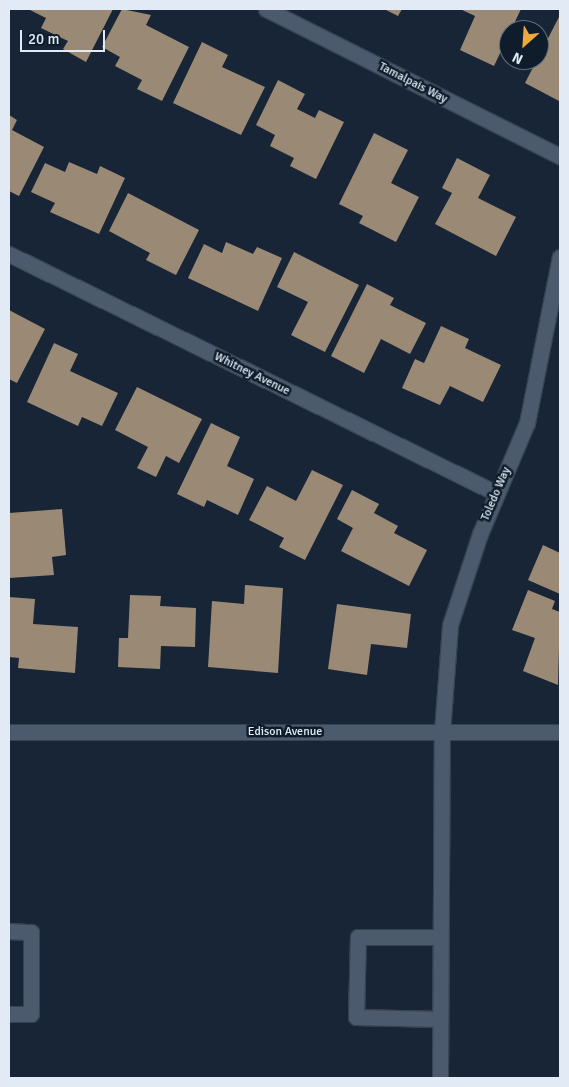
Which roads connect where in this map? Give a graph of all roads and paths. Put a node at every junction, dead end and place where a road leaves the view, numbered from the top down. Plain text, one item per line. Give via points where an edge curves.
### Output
1 (266, 9) edge
2 (560, 156) edge
3 (9, 254) edge
4 (560, 257) edge
5 (496, 493) junction
6 (9, 732) edge
7 (442, 732) junction
8 (560, 732) edge
9 (9, 931) edge
10 (440, 937) junction
11 (9, 1014) edge
12 (440, 1019) junction
13 (440, 1078) edge

1 - 2 street, Tamalpais Way
3 - 5 street, Whitney Avenue
4 - 5 street, Toledo Way via 527,424
5 - 7 street, Toledo Way via 450,625
6 - 7 street, Edison Avenue
7 - 8 street, Edison Avenue
7 - 10 street, Toledo Way
9 - 11 street via 31,932 31,1014
10 - 12 street, Toledo Way
10 - 12 street via 358,937 356,1017
12 - 13 street, Toledo Way

